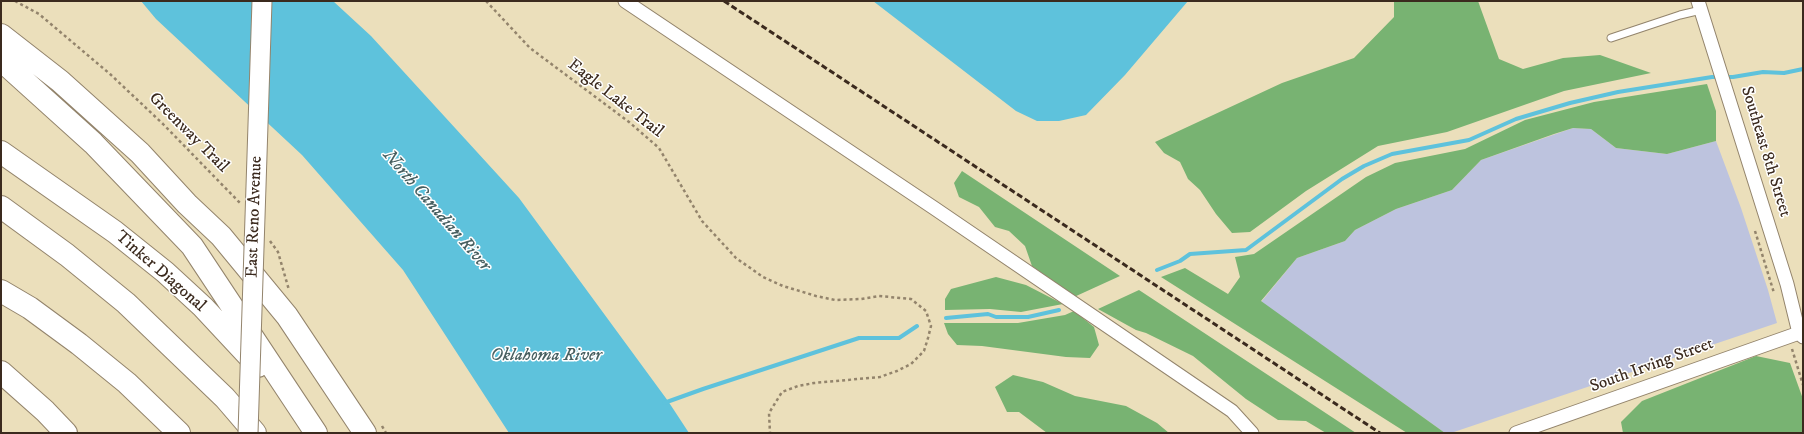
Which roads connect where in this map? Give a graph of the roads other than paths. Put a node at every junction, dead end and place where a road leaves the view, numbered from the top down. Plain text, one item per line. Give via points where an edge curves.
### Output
1 (262, 1) edge
2 (625, 1) edge
3 (1700, 5) edge
4 (1, 35) edge
5 (1610, 38) dead end
6 (1, 60) edge
7 (1, 152) edge
8 (1, 207) edge
9 (1, 291) edge
10 (1797, 335) edge
11 (1, 372) edge
12 (302, 412) junction
13 (372, 427) edge
14 (66, 433) edge
15 (179, 433) edge
16 (248, 433) edge
17 (255, 433) edge
18 (316, 433) edge
19 (1252, 433) edge
20 (1516, 433) edge

1 - 16 main road, East Reno Avenue, bridge
2 - 19 street via 928,203 1232,411
3 - 5 lane via 1680,15
3 - 10 street, Southeast 8th Street via 1787,284
4 - 13 highway via 60,81 140,153 221,236 287,316
6 - 12 highway via 44,97 192,246
7 - 12 highway, Tinker Diagonal via 115,232 165,272 203,307
8 - 17 highway via 67,255 126,303 225,398
9 - 15 highway via 30,308 79,344 127,383
10 - 20 street, South Irving Street
11 - 14 highway
12 - 18 highway

